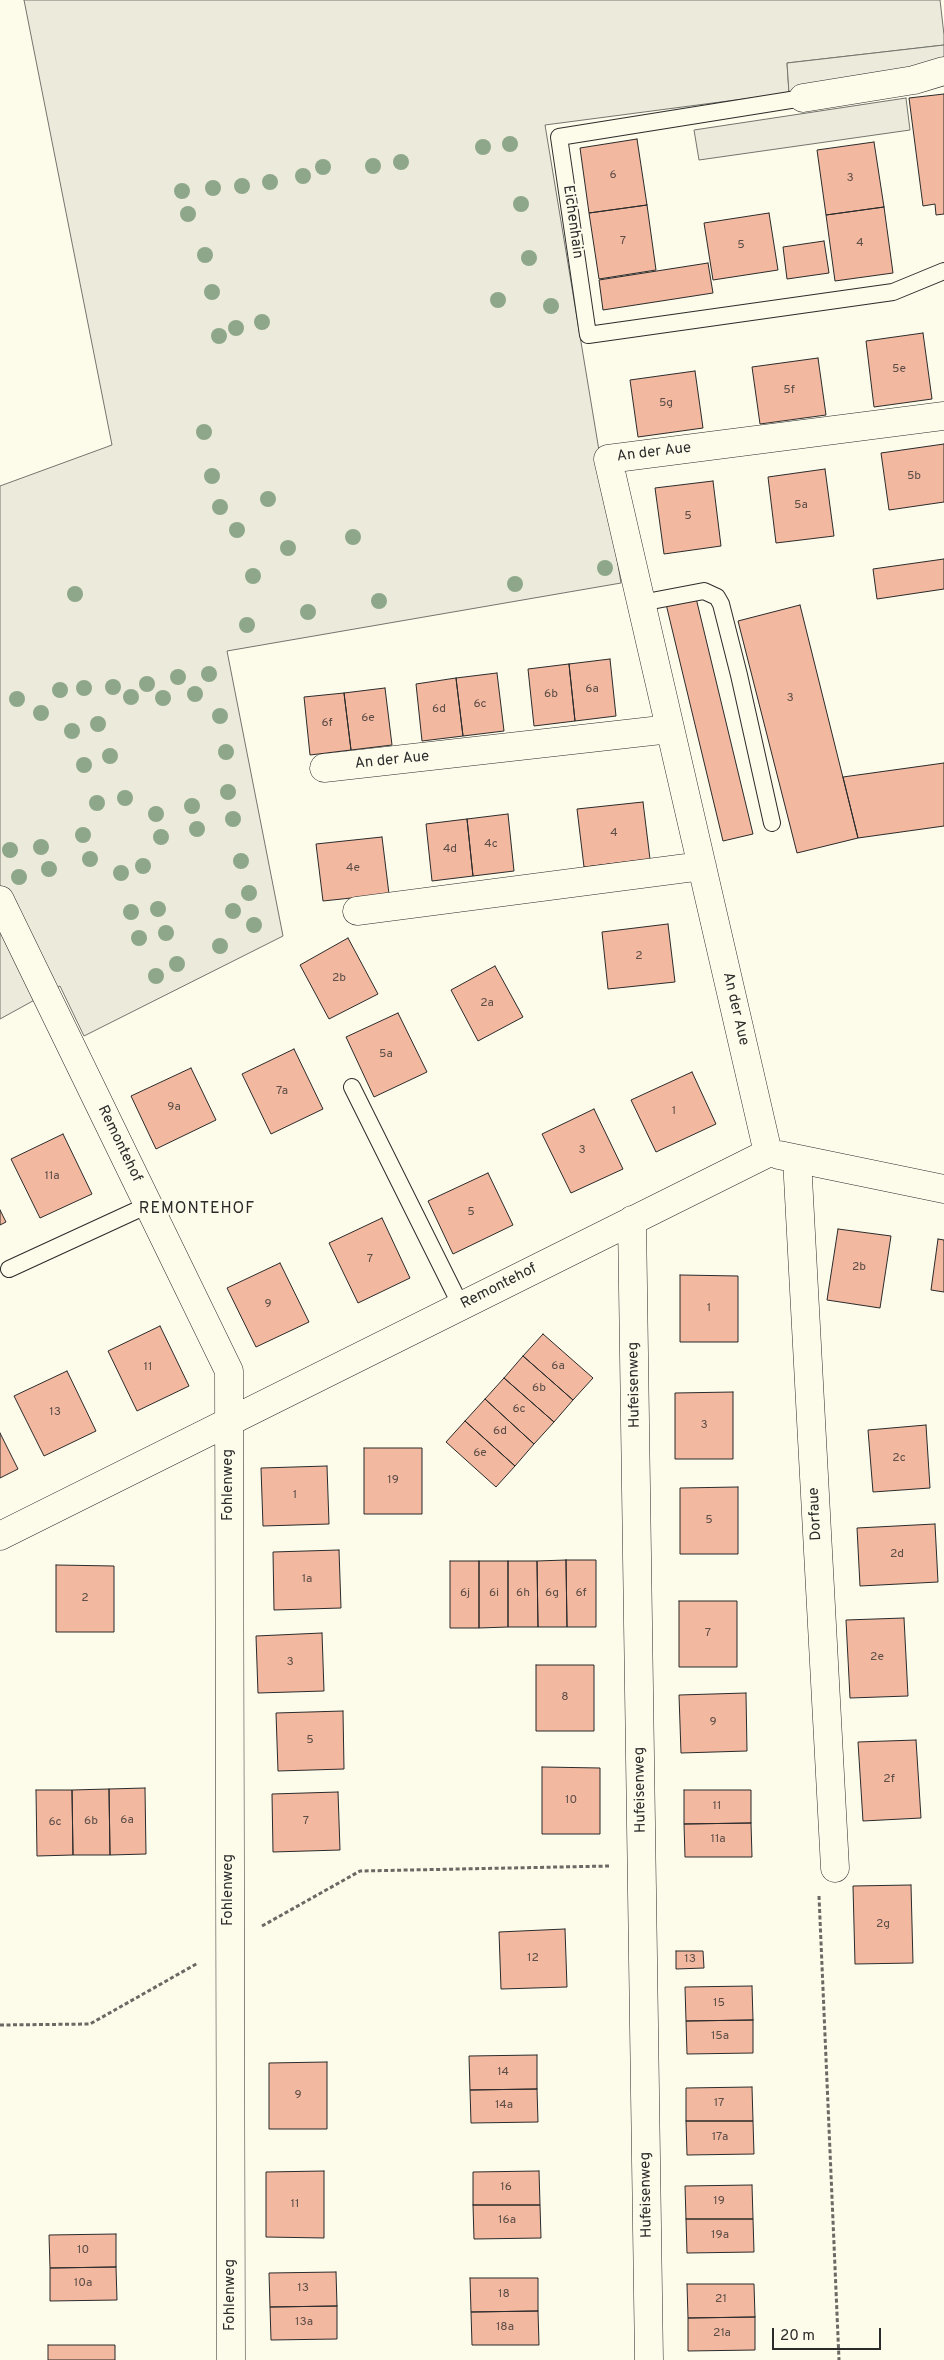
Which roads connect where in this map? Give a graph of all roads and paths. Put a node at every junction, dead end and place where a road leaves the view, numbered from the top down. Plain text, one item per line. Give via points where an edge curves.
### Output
1 (944, 71) edge
2 (803, 98) joint
3 (944, 271) edge
4 (944, 416) edge
5 (641, 603) junction
6 (670, 729) junction
7 (324, 768) dead end
8 (772, 823) dead end
9 (702, 866) junction
10 (0, 900) edge
11 (357, 911) dead end
12 (352, 1087) dead end
13 (768, 1153) junction
14 (797, 1159) junction
15 (944, 1189) edge
16 (148, 1205) junction
17 (632, 1220) junction
18 (8, 1269) dead end
19 (461, 1306) junction
20 (229, 1421) junction
21 (0, 1536) edge
22 (642, 1865) junction
23 (835, 1868) joint
24 (229, 1945) junction
25 (0, 2025) edge
26 (231, 2360) edge
27 (649, 2360) edge
28 (839, 2360) edge

1 - 2 street, Eichenhain via 914,80
2 - 3 lane, Eichenhain via 559,136 588,336 893,292
4 - 5 street, An der Aue via 608,459
5 - 6 street, An der Aue
5 - 8 lane via 704,591 717,597
6 - 7 street, An der Aue
6 - 9 street, An der Aue
9 - 11 street
9 - 13 street, An der Aue
10 - 16 street, Remontehof
12 - 19 lane
13 - 14 street
13 - 17 street, Remontehof
14 - 15 street
14 - 23 street, Dorfaue
16 - 18 lane
16 - 20 street, Remontehof via 229,1371
17 - 19 street, Remontehof
17 - 22 street, Hufeisenweg
19 - 20 street, Remontehof
20 - 21 street, Remontehof
20 - 24 street, Fohlenweg
22 - 24 path via 360,1871
22 - 27 street, Hufeisenweg
23 - 28 path via 819,1888
24 - 25 path via 90,2024
24 - 26 street, Fohlenweg

